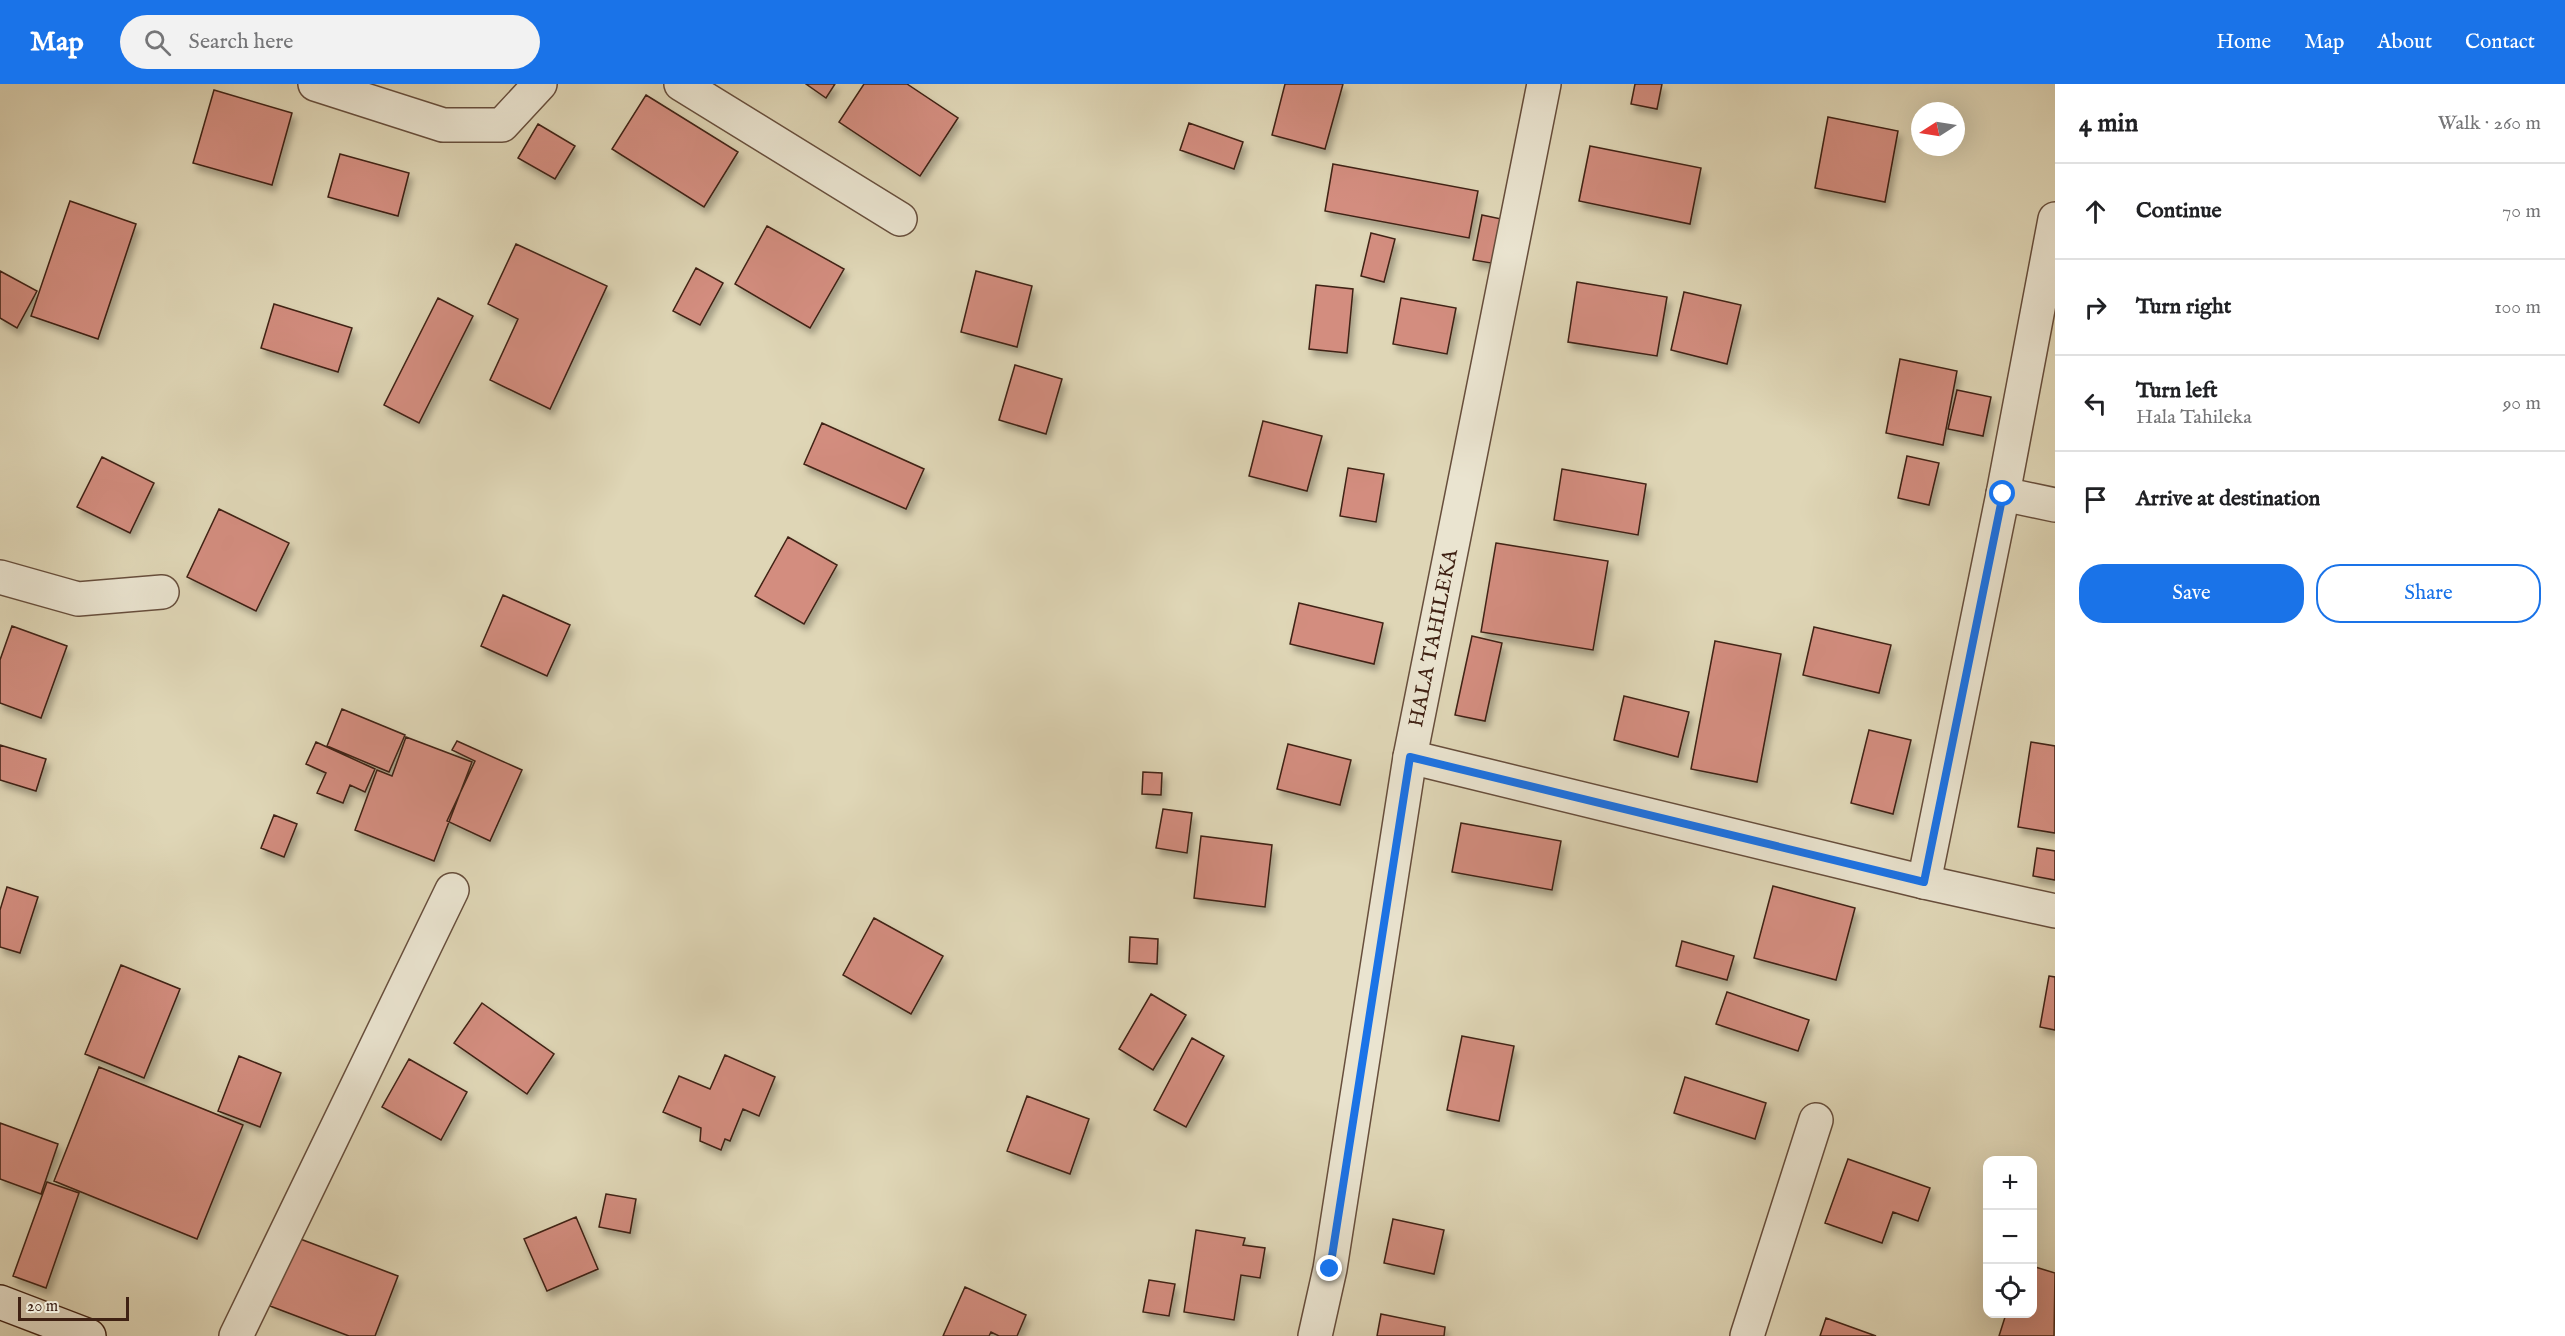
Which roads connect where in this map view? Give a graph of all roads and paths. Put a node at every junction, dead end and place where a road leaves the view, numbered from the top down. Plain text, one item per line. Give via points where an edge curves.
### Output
1 (315, 84) edge
2 (540, 84) edge
3 (681, 84) edge
4 (1544, 84) edge
5 (900, 219) dead end
6 (2055, 219) edge
7 (2003, 494) junction
8 (2055, 505) edge
9 (0, 578) edge
10 (162, 592) dead end
11 (1410, 757) junction
12 (1924, 882) junction
13 (452, 890) dead end
14 (2055, 911) edge
15 (1816, 1120) dead end
16 (0, 1302) edge
17 (88, 1336) edge
18 (236, 1336) edge
19 (1315, 1336) edge
20 (1747, 1336) edge

1 - 2 street via 443,125 502,125
3 - 5 street
4 - 11 street, HALA TAHILEKA
6 - 7 street
7 - 8 street
7 - 12 street
9 - 10 street via 78,599
11 - 12 street
11 - 19 street, HALA TAHILEKA via 1330,1269
12 - 14 street
13 - 18 street
15 - 20 street
16 - 17 street

